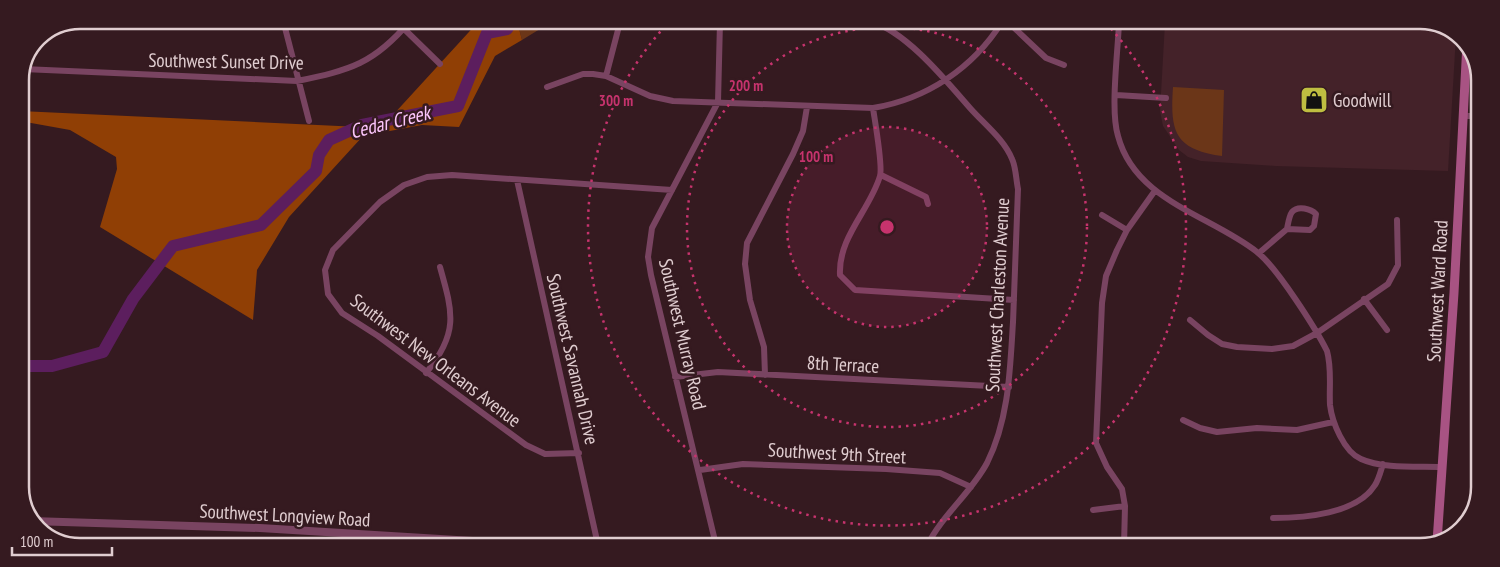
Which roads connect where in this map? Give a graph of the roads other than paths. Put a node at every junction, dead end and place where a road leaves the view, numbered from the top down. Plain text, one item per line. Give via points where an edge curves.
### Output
1 (285, 29) edge
2 (403, 29) edge
3 (405, 29) edge
4 (720, 29) edge
5 (888, 29) edge
6 (998, 29) edge
7 (1015, 29) edge
8 (1119, 29) edge
9 (618, 30) dead end
10 (1466, 58) edge
11 (440, 64) dead end
12 (1064, 65) dead end
13 (30, 69) edge
14 (606, 76) junction
15 (945, 79) junction
16 (297, 81) junction
17 (547, 87) dead end
18 (1116, 95) junction
19 (1166, 98) dead end
20 (718, 102) junction
21 (806, 107) junction
22 (873, 108) junction
23 (1463, 116) junction
24 (1471, 116) edge
25 (309, 121) dead end
26 (881, 175) junction
27 (517, 180) junction
28 (672, 190) junction
29 (1154, 192) junction
30 (928, 204) dead end
31 (1102, 215) dead end
32 (1398, 220) dead end
33 (1287, 229) junction
34 (1127, 230) junction
35 (1259, 253) junction
36 (440, 267) dead end
37 (1364, 299) junction
38 (1014, 300) junction
39 (1190, 320) dead end
40 (1386, 330) dead end
41 (1316, 333) junction
42 (426, 373) junction
43 (765, 375) junction
44 (675, 377) junction
45 (1009, 387) junction
46 (1183, 420) dead end
47 (1332, 422) junction
48 (579, 454) junction
49 (1383, 464) junction
50 (1442, 468) junction
51 (700, 470) junction
52 (971, 487) junction
53 (1125, 506) junction
54 (1093, 510) dead end
55 (1272, 518) dead end
56 (42, 521) edge
57 (1436, 536) edge
58 (423, 538) edge
59 (597, 538) edge
60 (715, 538) edge
61 (931, 538) edge
62 (1124, 538) edge

1 - 16 street
2 - 16 street, Southwest Sunset Drive via 384,50 366,61 341,72
3 - 11 street
4 - 20 street, Southwest Murray Road
5 - 15 street, Southwest Charleston Avenue
6 - 15 street via 968,64
7 - 12 street via 1046,58
8 - 18 street
9 - 14 street
10 - 23 main road, Southwest Ward Road
13 - 16 street, Southwest Sunset Drive
14 - 17 street via 582,74
14 - 20 street via 650,96 673,101
15 - 22 street via 906,100
15 - 38 street, Southwest Charleston Avenue via 997,137 1012,159 1018,189
16 - 25 street
18 - 19 street
18 - 29 street via 1115,123 1122,150
20 - 21 street
20 - 28 street, Southwest Murray Road
21 - 22 street
21 - 43 street via 803,131 747,243 745,264 750,300 764,347
22 - 26 street
23 - 24 street
23 - 50 main road, Southwest Ward Road
26 - 30 street via 926,196
26 - 38 street via 839,261 840,275 854,290
27 - 28 street, Southwest New Orleans Avenue
27 - 42 street, Southwest New Orleans Avenue via 452,175 427,177 404,185 380,202 333,250 325,270 328,294 342,312
27 - 48 street, Southwest Savannah Drive
28 - 44 street, Southwest Murray Road via 652,228 648,257
29 - 34 street
29 - 35 street
31 - 34 street
32 - 37 street via 1398,265 1381,289
33 - 33 street via 1310,230 1316,214 1308,209 1297,209 1292,212
33 - 35 street
34 - 53 street via 1106,276 1095,427 1098,449 1122,488
35 - 41 street
36 - 42 street via 450,305 449,338
37 - 40 street
37 - 41 street
38 - 45 street, Southwest Charleston Avenue
39 - 41 street via 1222,344 1237,347 1272,349 1293,346
41 - 47 street via 1330,362
42 - 48 street, Southwest New Orleans Avenue via 526,445 545,454
43 - 44 street, 8th Terrace via 718,372
43 - 45 street, 8th Terrace
44 - 51 street, Southwest Murray Road
45 - 52 street, Southwest Charleston Avenue via 998,436 987,464
46 - 47 street via 1217,432 1257,428 1297,430
47 - 49 street via 1343,442 1361,459
48 - 59 street, Southwest Savannah Drive
49 - 50 street
49 - 55 street via 1376,485 1363,498 1344,509
50 - 57 main road, Southwest Ward Road
51 - 52 street, Southwest 9th Street via 743,464 940,473
51 - 60 street, Southwest Murray Road
52 - 61 street, Southwest Charleston Avenue
53 - 54 street
53 - 62 street
56 - 58 street, Southwest Longview Road via 260,528

